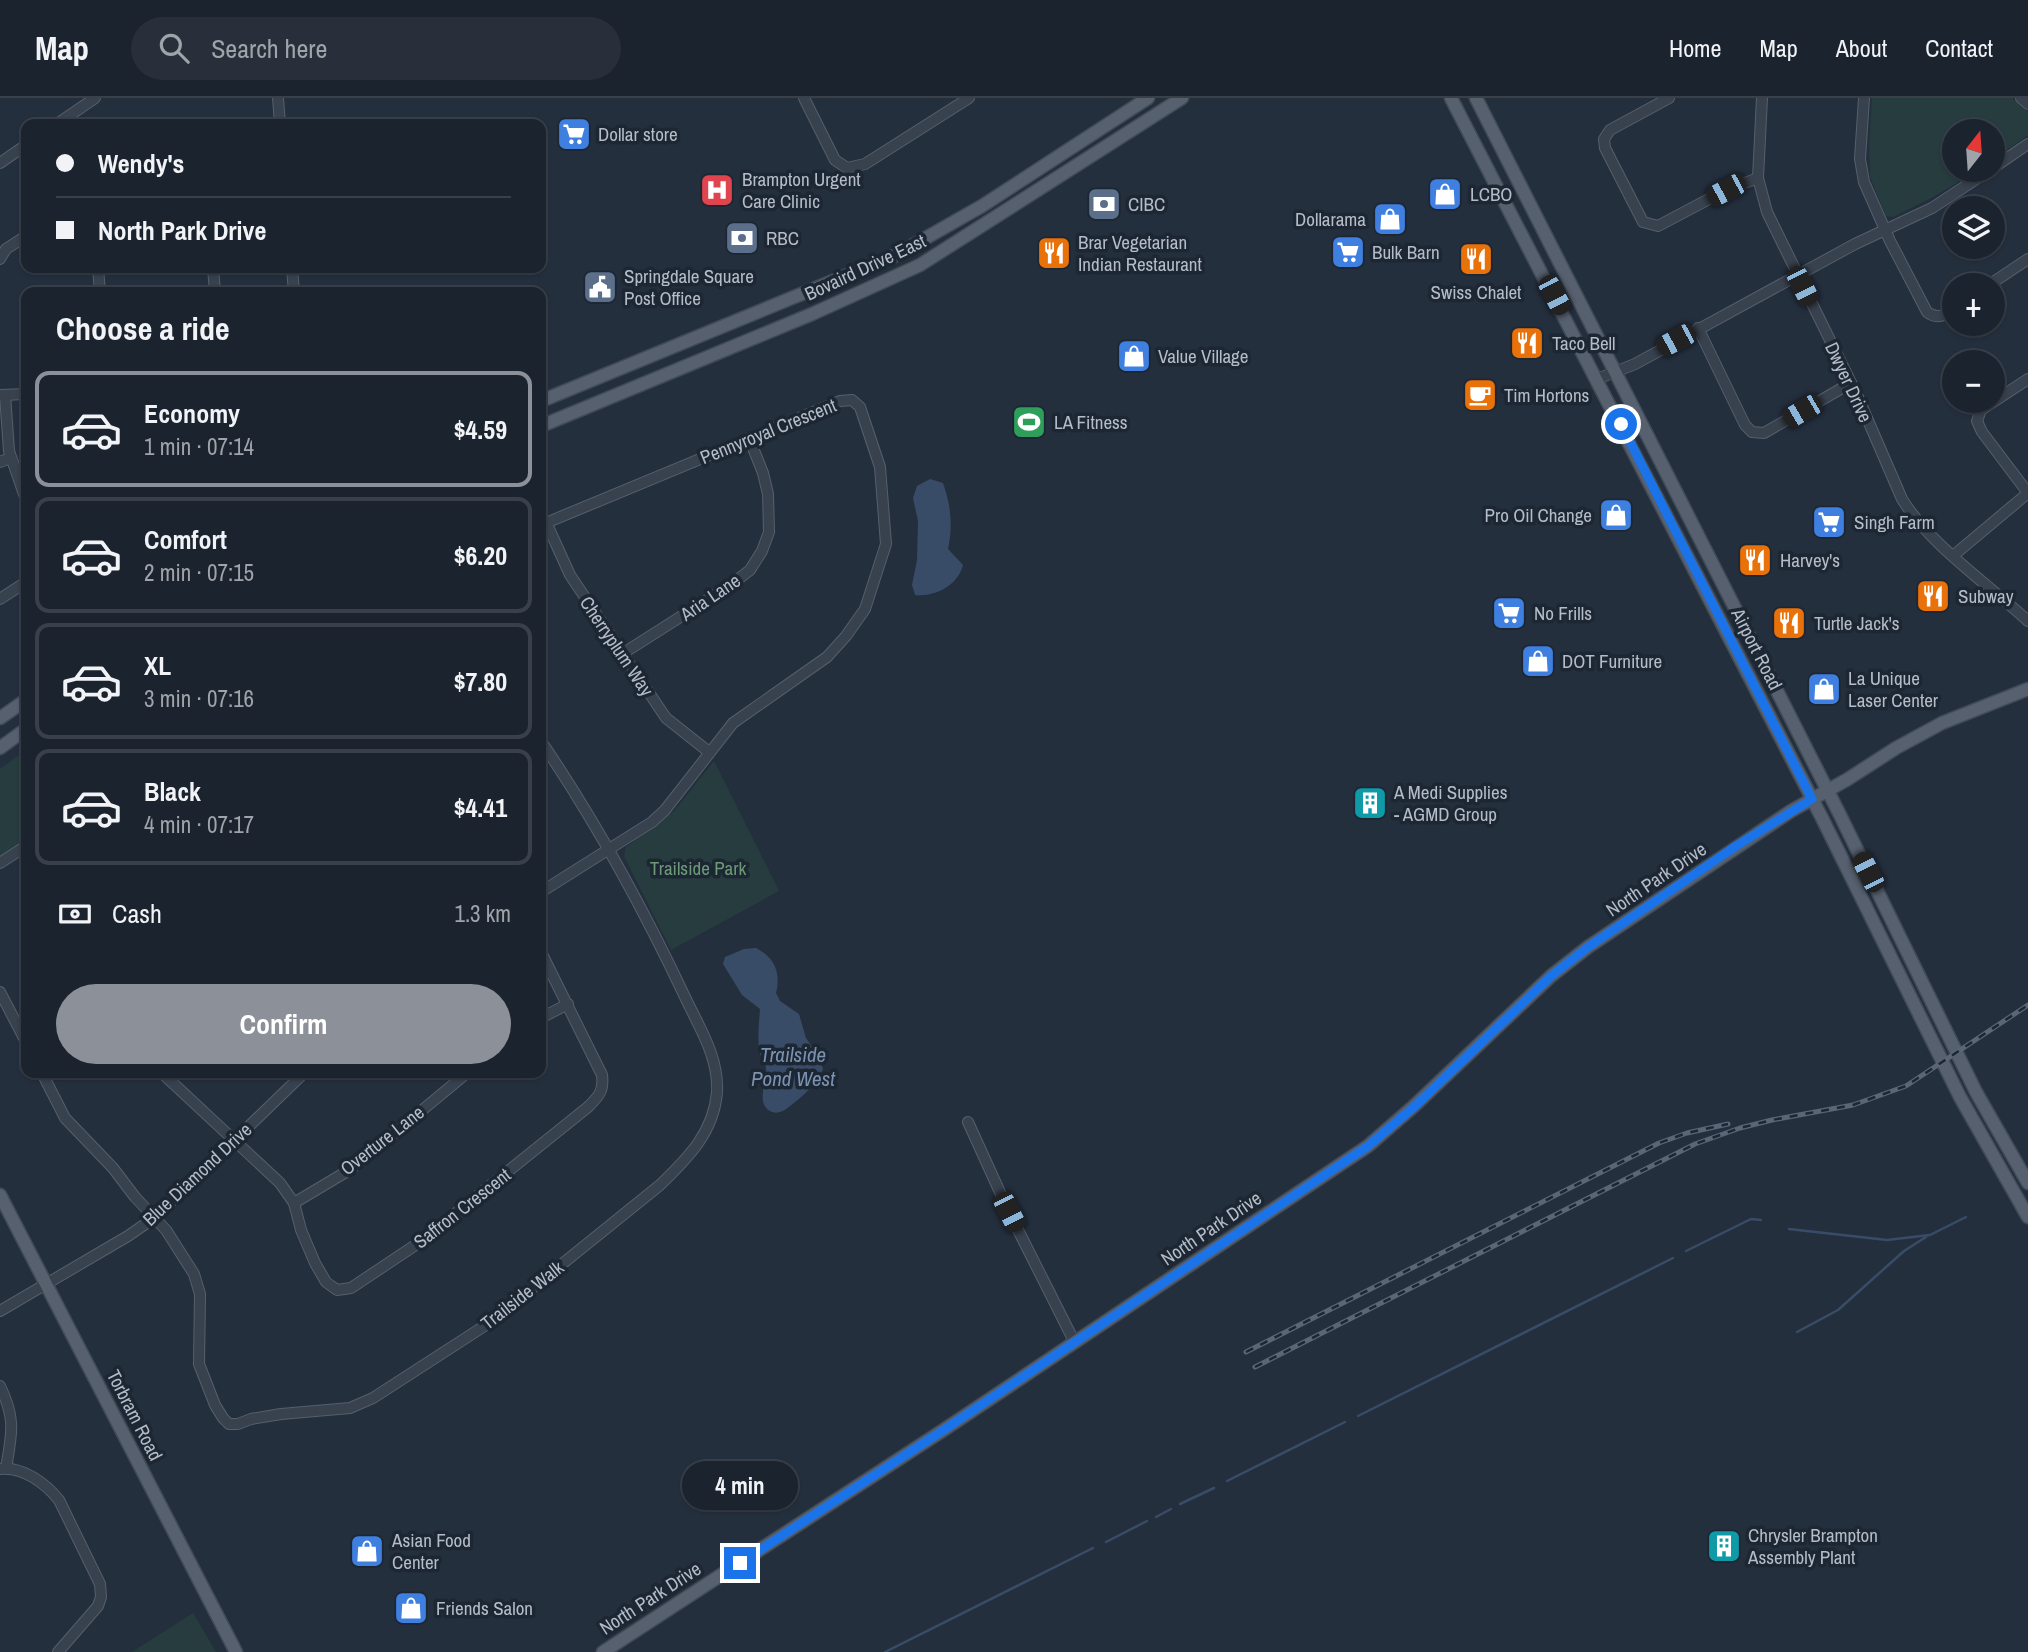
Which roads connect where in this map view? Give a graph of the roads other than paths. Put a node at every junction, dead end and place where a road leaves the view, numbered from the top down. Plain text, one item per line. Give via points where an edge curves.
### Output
1 (96, 98) edge
2 (278, 98) edge
3 (804, 98) edge
4 (969, 98) edge
5 (1148, 98) edge
6 (1182, 98) edge
7 (1451, 98) edge
8 (1476, 98) edge
9 (1669, 98) edge
10 (1762, 98) edge
11 (1864, 98) edge
12 (2021, 98) edge
13 (2028, 104) edge
14 (64, 119) edge
15 (280, 119) edge
16 (2028, 144) edge
17 (21, 148) edge
18 (2006, 159) edge
19 (0, 163) edge
20 (1758, 178) junction
21 (1972, 182) edge
22 (1885, 229) junction
23 (21, 239) edge
24 (0, 259) edge
25 (2028, 259) edge
26 (2005, 274) edge
27 (1796, 275) junction
28 (814, 290) junction
29 (811, 314) junction
30 (1942, 317) edge
31 (1698, 328) junction
32 (1614, 372) junction
33 (1597, 379) junction
34 (2028, 379) edge
35 (1851, 383) junction
36 (21, 394) edge
37 (2, 395) edge
38 (546, 399) edge
39 (546, 424) edge
40 (749, 438) junction
41 (5, 460) edge
42 (21, 490) edge
43 (2028, 493) edge
44 (546, 522) edge
45 (546, 529) edge
46 (1954, 555) junction
47 (21, 585) edge
48 (0, 599) edge
49 (2028, 621) edge
50 (622, 654) junction
51 (2028, 689) edge
52 (21, 703) edge
53 (0, 718) edge
54 (21, 733) edge
55 (0, 748) edge
56 (546, 749) edge
57 (709, 752) junction
58 (1827, 791) junction
59 (1812, 799) junction
60 (21, 849) edge
61 (609, 849) junction
62 (0, 863) edge
63 (546, 889) edge
64 (546, 962) edge
65 (0, 992) edge
66 (568, 1004) junction
67 (546, 1015) edge
68 (21, 1032) edge
69 (45, 1078) edge
70 (167, 1078) edge
71 (299, 1078) edge
72 (461, 1078) edge
73 (968, 1122) dead end
74 (235, 1140) junction
75 (2028, 1183) edge
76 (0, 1195) edge
77 (294, 1203) junction
78 (154, 1217) junction
79 (2028, 1217) edge
80 (45, 1283) junction
81 (0, 1311) edge
82 (1074, 1341) junction
83 (0, 1386) edge
84 (3, 1468) edge
85 (58, 1652) edge
86 (236, 1652) edge
87 (603, 1652) edge

1 - 14 street
2 - 15 street
3 - 4 street via 835,160 847,168 865,164
5 - 28 main road, Bovaird Drive East via 954,223 894,256
6 - 29 main road, Bovaird Drive East via 940,254
7 - 33 main road, Airport Road
8 - 32 main road, Airport Road
9 - 20 street via 1610,130 1604,139 1643,222 1658,226
10 - 20 street, Dwyer Drive
11 - 22 street via 1861,172
12 - 13 street
16 - 18 street
17 - 19 street
20 - 27 street, Dwyer Drive via 1767,212
21 - 22 street
22 - 27 street
22 - 30 street via 1927,312
23 - 24 street
25 - 26 street
27 - 31 street
27 - 35 street, Dwyer Drive
28 - 29 main road
28 - 38 main road, Bovaird Drive East
29 - 39 main road, Bovaird Drive East
31 - 32 street
31 - 35 street via 1752,432 1764,433
32 - 33 street
32 - 58 main road, Airport Road
33 - 59 main road, Airport Road
34 - 43 street via 1981,410 1978,421
35 - 46 street, Dwyer Drive via 1902,499 1920,524
36 - 37 street
37 - 41 street
40 - 44 street, Pennyroyal Crescent
40 - 50 street, Aria Lane via 768,494 769,532 762,551 750,570 732,584
40 - 57 street, Pennyroyal Crescent via 839,401 852,400 860,407 880,467 886,544 865,609 846,636 827,657 733,723
41 - 42 street
43 - 46 street
45 - 50 street, Cherryplum Way
46 - 49 street, Dwyer Drive
47 - 48 street
50 - 57 street, Cherryplum Way via 666,718
51 - 58 main road, North Park Drive via 1933,727
52 - 53 main road
54 - 55 main road
56 - 61 street, Trailside Walk
57 - 61 street, Pennyroyal Crescent via 665,810
58 - 59 main road, North Park Drive
58 - 75 main road, Airport Road via 1976,1092
59 - 79 main road, Airport Road via 1960,1097
59 - 82 main road, North Park Drive via 1588,947 1368,1146
60 - 62 street
61 - 63 street
61 - 78 street, Trailside Walk via 714,1060 717,1091 704,1137 660,1185 489,1323 373,1398 350,1408 281,1414 238,1424 223,1418 199,1364 200,1294 194,1273
64 - 66 street, Saffron Crescent
65 - 68 street
66 - 67 street
66 - 77 street, Saffron Crescent via 602,1075 602,1092 420,1242 352,1288 337,1290 315,1263
69 - 78 street, Trailside Walk via 65,1118
70 - 74 street, Saffron Crescent
71 - 74 street, Blue Diamond Drive
72 - 77 street, Overture Lane via 351,1169
73 - 82 street
74 - 77 street, Saffron Crescent
74 - 78 street, Blue Diamond Drive
76 - 80 main road, Torbram Road
78 - 80 street, Blue Diamond Drive
80 - 81 street, Blue Diamond Drive
80 - 86 main road, Torbram Road
82 - 87 main road, North Park Drive
83 - 84 street via 12,1417
84 - 85 street via 36,1478 60,1500 100,1584 98,1606

